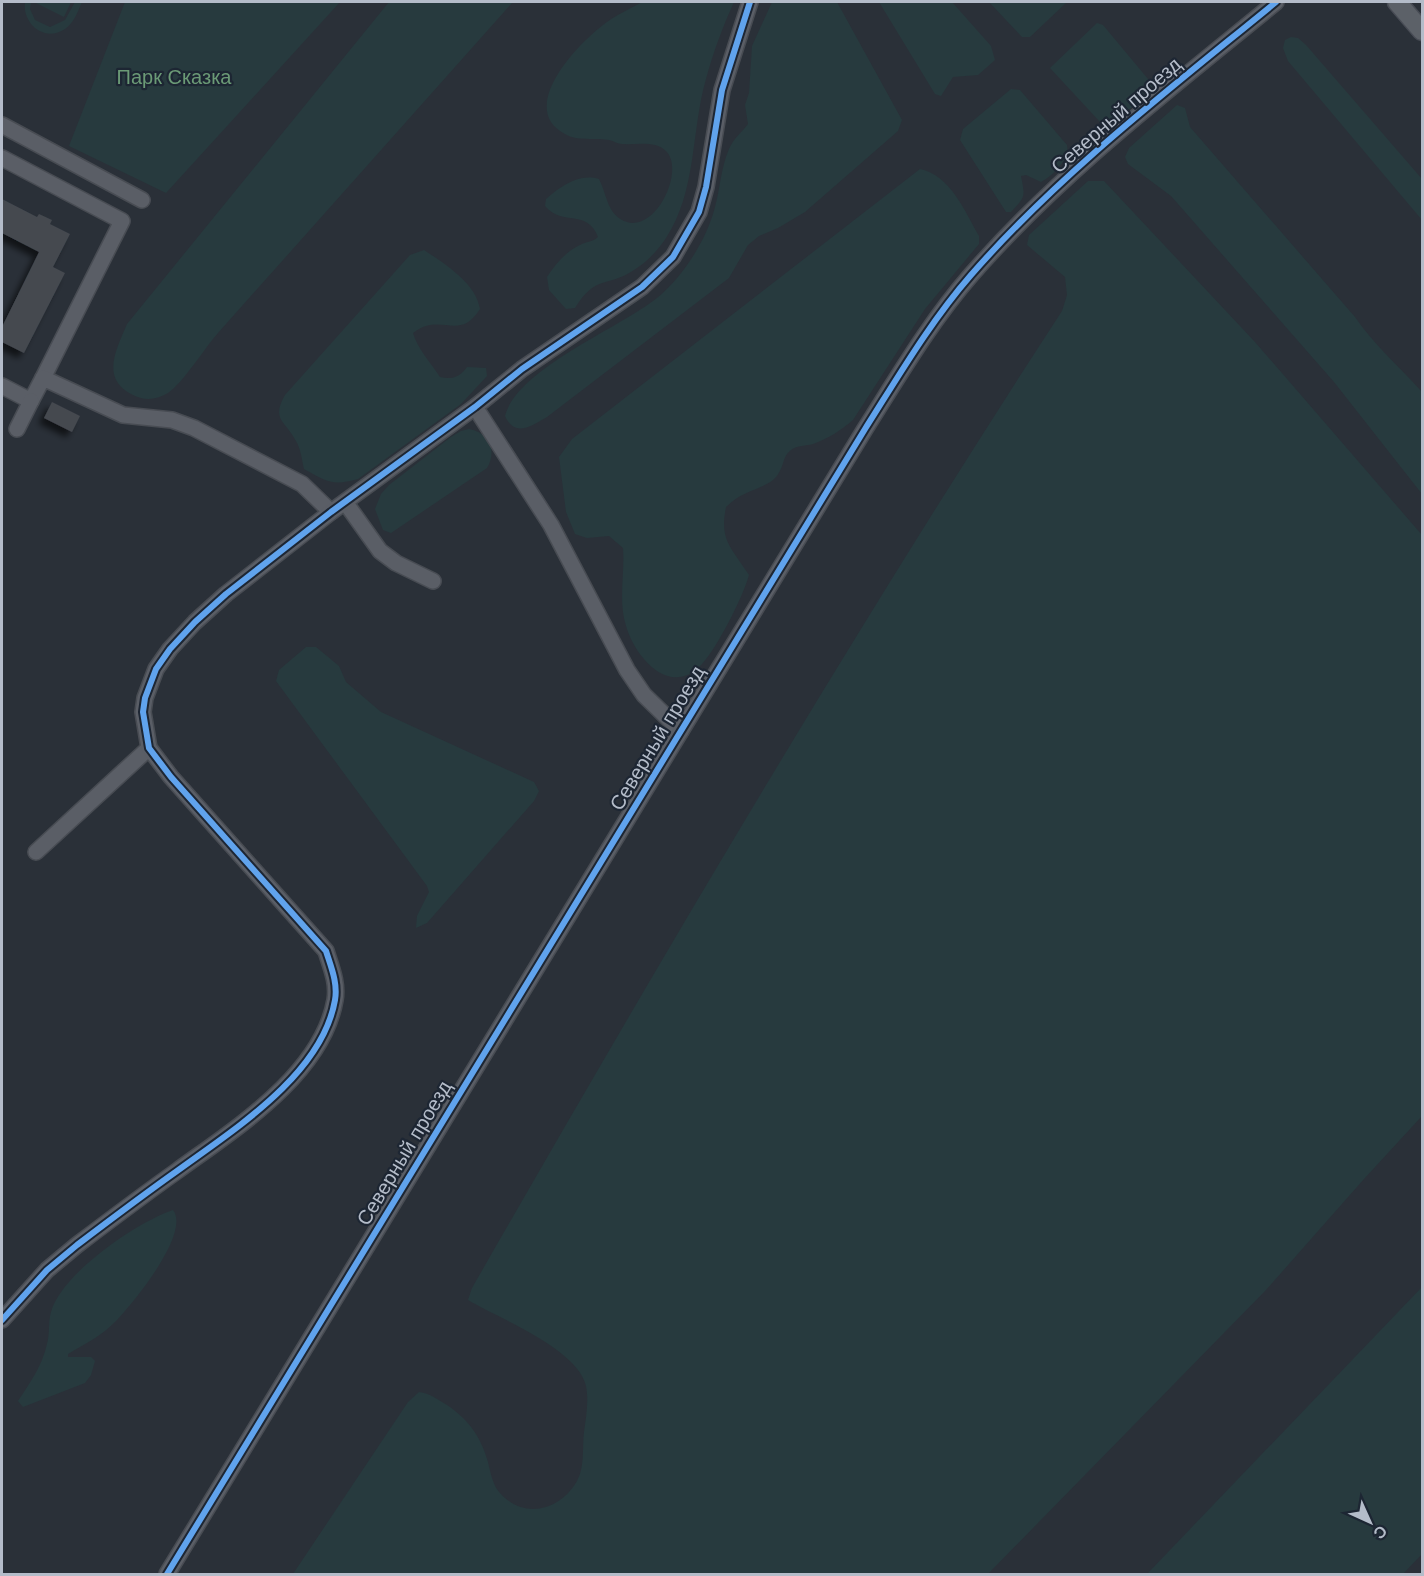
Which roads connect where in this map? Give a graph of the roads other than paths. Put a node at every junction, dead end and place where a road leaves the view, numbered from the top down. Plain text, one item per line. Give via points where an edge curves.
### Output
1 (750, 2) edge
2 (1276, 2) edge
3 (1397, 2) edge
4 (1422, 31) edge
5 (2, 124) edge
6 (2, 158) edge
7 (122, 221) junction
8 (43, 378) junction
9 (2, 386) edge
10 (32, 401) junction
11 (475, 407) junction
12 (17, 429) dead end
13 (345, 502) junction
14 (331, 512) junction
15 (433, 581) dead end
16 (681, 731) junction
17 (149, 748) junction
18 (36, 852) dead end
19 (2, 1320) edge
20 (167, 1575) edge

1 - 11 street via 722,90 706,187 687,237 642,287 574,331
2 - 16 street, Северный проезд via 1048,197 969,277 865,429
3 - 4 main road
5 - 7 street via 137,197
6 - 7 street
7 - 8 street
8 - 10 street
8 - 14 street via 123,415 172,420 194,428 302,484
9 - 10 street
10 - 12 street
11 - 13 street
11 - 16 street via 551,525 627,670 644,695
13 - 14 street
13 - 15 street via 387,558
14 - 17 street via 226,594 170,649 156,669 143,712
16 - 20 street, Северный проезд
17 - 18 street
17 - 19 street via 326,951 335,978 335,999 328,1023 312,1052 269,1101 77,1245 47,1270

